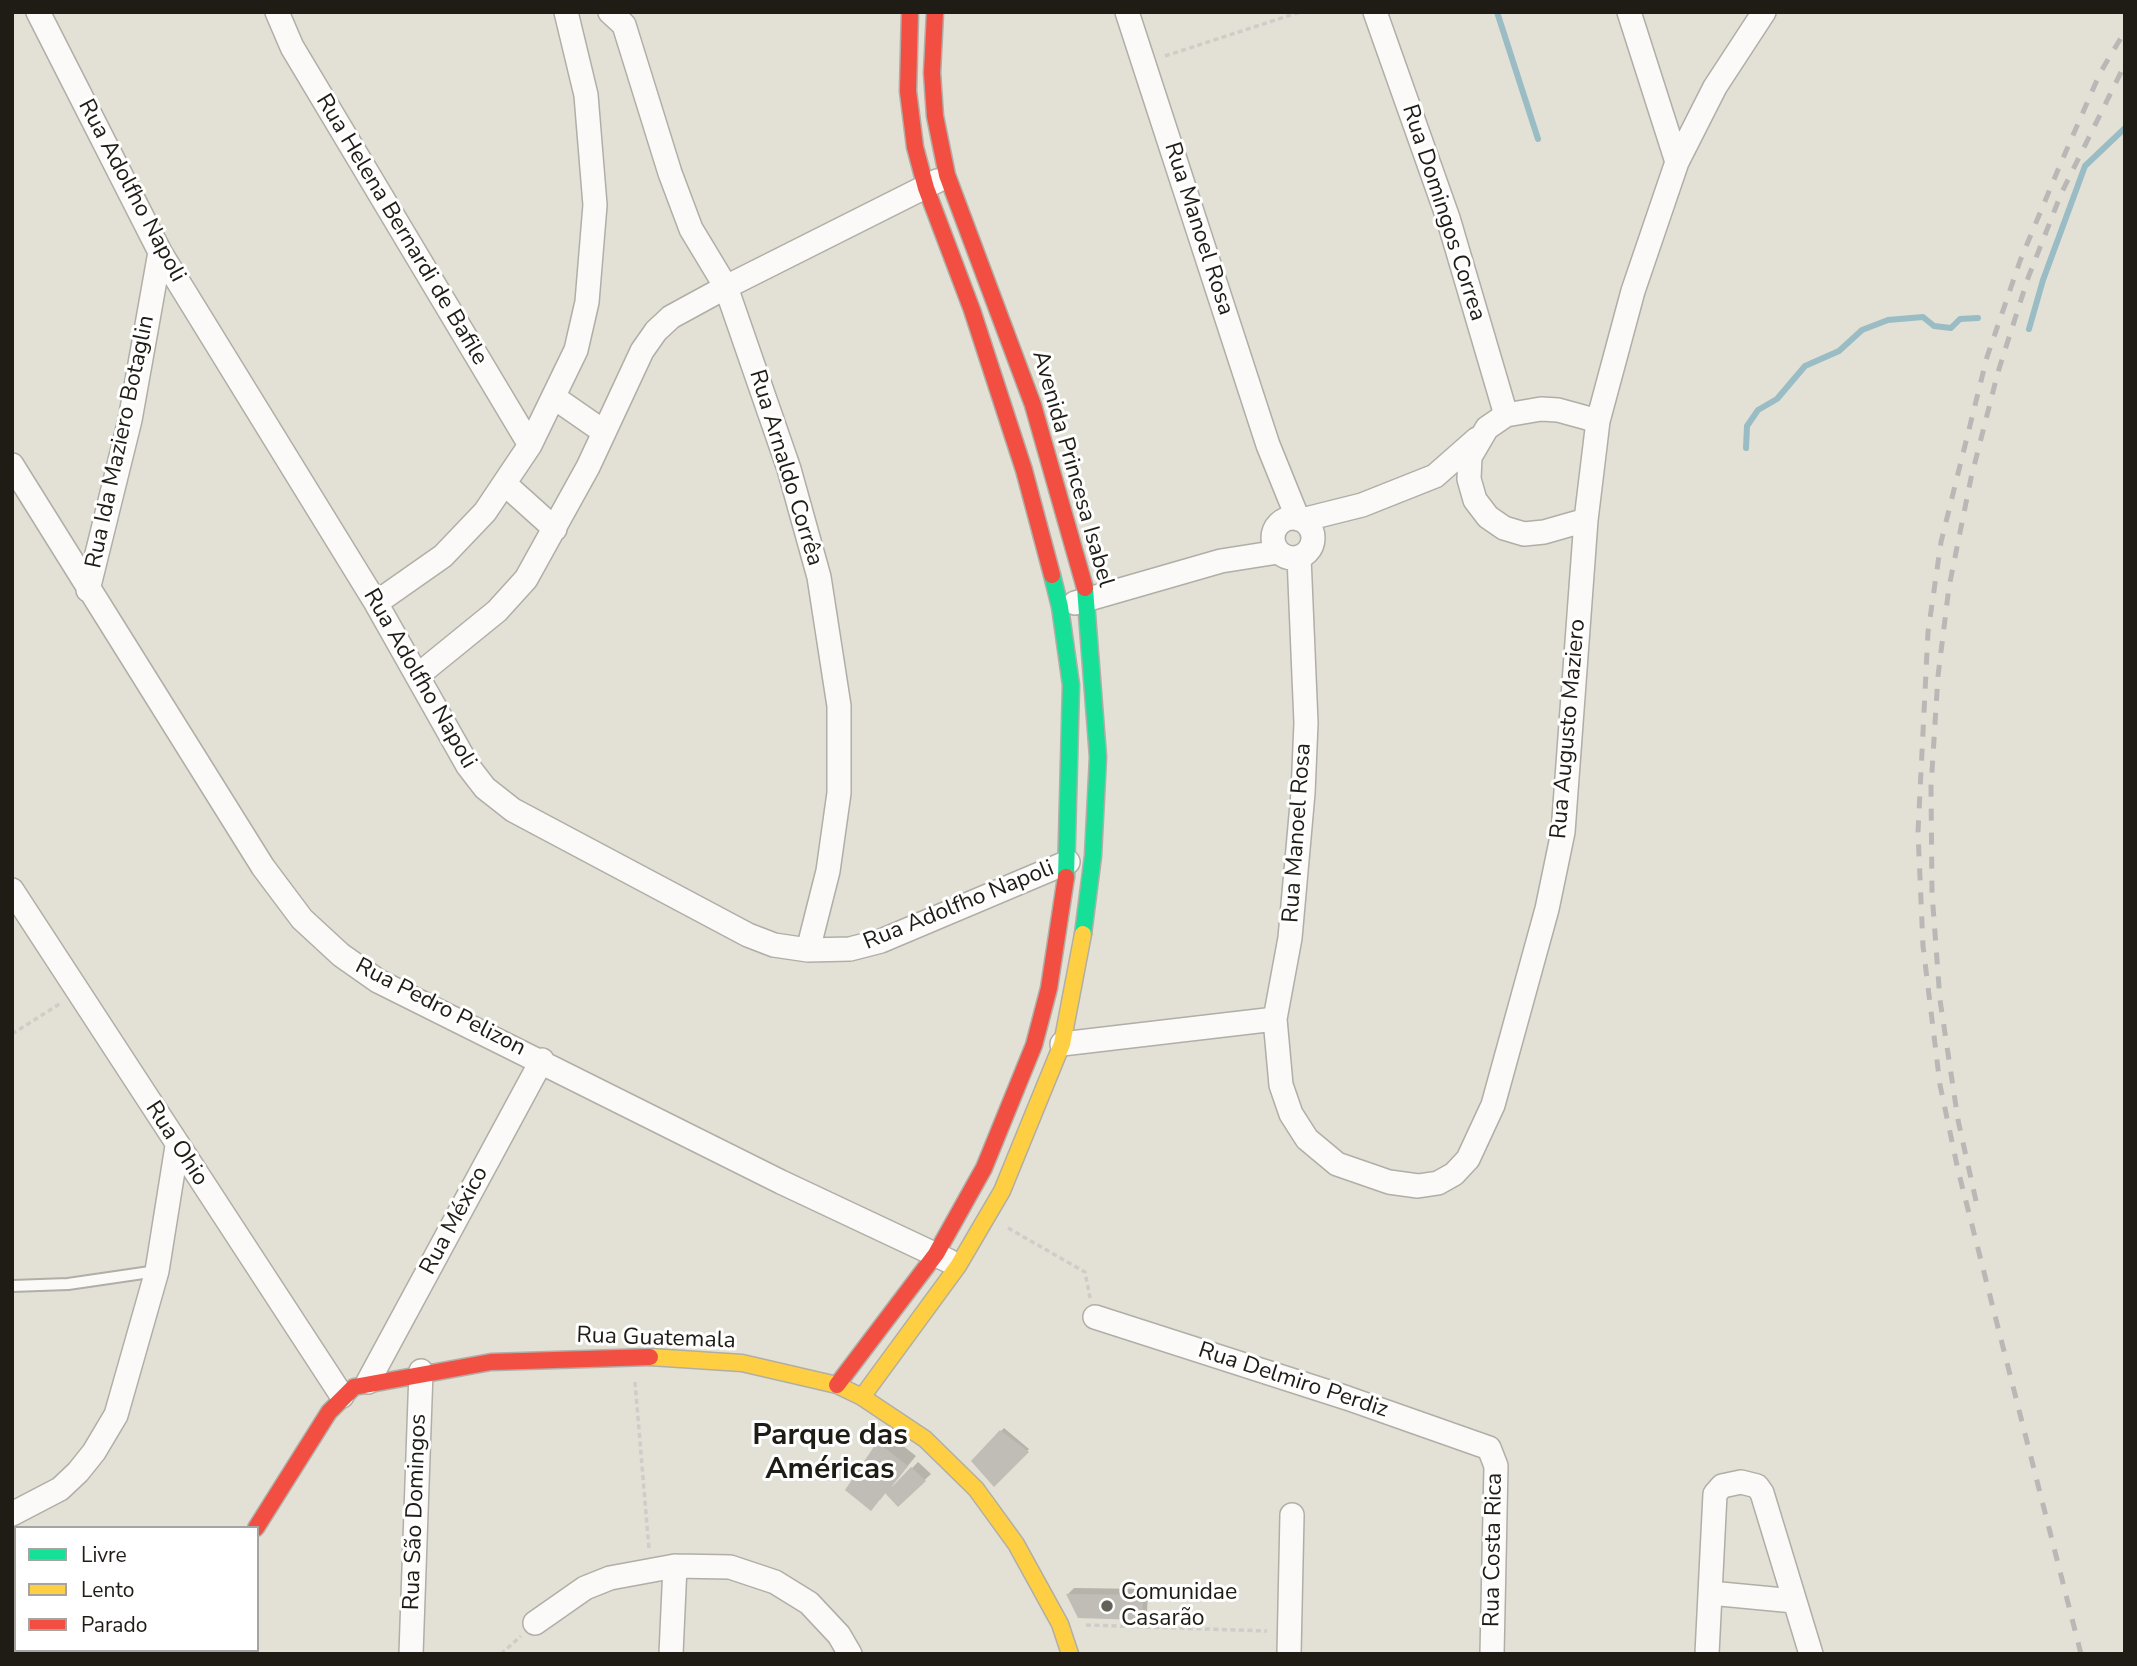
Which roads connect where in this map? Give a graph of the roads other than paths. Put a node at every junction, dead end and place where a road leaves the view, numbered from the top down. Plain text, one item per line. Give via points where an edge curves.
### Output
1 (38, 12) edge
2 (277, 12) edge
3 (566, 12) edge
4 (910, 12) edge
5 (934, 12) edge
6 (1127, 12) edge
7 (1376, 12) edge
8 (1629, 12) edge
9 (1763, 12) edge
10 (622, 16) edge
11 (1676, 162) junction
12 (947, 176) junction
13 (926, 188) junction
14 (160, 253) junction
15 (726, 287) junction
16 (555, 398) junction
17 (1506, 415) junction
18 (1598, 421) junction
19 (604, 432) junction
20 (1479, 437) junction
21 (530, 445) junction
22 (12, 465) edge
23 (1435, 476) junction
24 (506, 485) junction
25 (1475, 500) junction
26 (1586, 520) junction
27 (555, 529) junction
28 (1290, 538) junction
29 (88, 590) junction
30 (1087, 599) junction
31 (376, 603) junction
32 (1060, 607) junction
33 (417, 676) junction
34 (1068, 862) junction
35 (12, 890) edge
36 (808, 950) junction
37 (1275, 1020) junction
38 (1062, 1044) junction
39 (542, 1060) junction
40 (177, 1146) junction
41 (936, 1254) junction
42 (958, 1266) junction
43 (157, 1271) junction
44 (12, 1286) edge
45 (1095, 1318) road end
46 (421, 1371) junction
47 (368, 1382) junction
48 (837, 1385) junction
49 (862, 1397) junction
50 (336, 1404) junction
51 (1489, 1448) joint
52 (12, 1514) edge
53 (1292, 1515) dead end
54 (258, 1526) edge
55 (675, 1566) junction
56 (1710, 1592) junction
57 (1794, 1601) junction
58 (535, 1623) dead end
59 (1289, 1643) edge
60 (411, 1654) edge
61 (671, 1654) edge
62 (850, 1654) edge
63 (1070, 1654) edge
64 (1492, 1654) edge
65 (1707, 1654) edge
66 (1811, 1654) edge

1 - 14 street, Rua Adolfho Napoli
2 - 21 street, Rua Helena Bernardi de Bafile via 292,47
3 - 16 street via 586,95 595,205 587,302 576,350
4 - 13 main road, Avenida Princesa Isabel via 908,91
5 - 12 main road, Avenida Princesa Isabel via 935,105
6 - 28 street, Rua Manoel Rosa via 1268,445
7 - 17 street, Rua Domingos Correa via 1448,218
8 - 11 street
9 - 11 street, Rua Augusto Maziero via 1714,87
10 - 15 street, Rua Arnaldo Corrêa via 691,229
11 - 18 street, Rua Augusto Maziero via 1633,291
12 - 13 street
12 - 30 main road, Avenida Princesa Isabel via 1033,405
13 - 15 street
13 - 32 main road, Avenida Princesa Isabel via 1024,470
14 - 29 street, Rua Ida Maziero Botaglin via 130,420
14 - 31 street, Rua Adolfho Napoli
15 - 19 street via 671,317 656,331
15 - 36 street, Rua Arnaldo Corrêa via 789,470 819,577 839,706 839,793 828,871
16 - 19 street
16 - 21 street
17 - 18 street via 1549,409
17 - 20 street
18 - 26 street, Rua Augusto Maziero
19 - 27 street
20 - 23 street
20 - 25 street via 1469,468
21 - 24 street
22 - 29 street, Rua Pedro Pelizon
23 - 25 street via 1457,480
23 - 28 street
24 - 27 street
24 - 31 street via 443,556
25 - 26 street via 1496,523 1524,534
26 - 37 street, Rua Augusto Maziero via 1563,832 1547,909 1493,1105 1468,1159 1438,1183 1418,1186 1389,1182 1337,1164 1307,1139 1291,1114 1281,1085
27 - 33 street via 526,579 497,611
28 - 30 street
28 - 37 street, Rua Manoel Rosa via 1303,645 1306,723 1290,938
29 - 39 street, Rua Pedro Pelizon via 263,867 302,919 378,981
30 - 32 street
30 - 38 main road, Avenida Princesa Isabel via 1098,757 1093,856 1078,970
31 - 33 street, Rua Adolfho Napoli
32 - 34 main road, Avenida Princesa Isabel via 1070,685
33 - 36 street, Rua Adolfho Napoli via 468,766 485,788 513,810 748,935
34 - 36 street, Rua Adolfho Napoli via 881,942 850,949
34 - 41 main road, Avenida Princesa Isabel via 1049,988 1034,1045 984,1168
35 - 40 street, Rua Ohio
37 - 38 street
38 - 42 main road, Avenida Princesa Isabel via 1019,1153
39 - 41 street, Rua Pedro Pelizon via 781,1182
39 - 47 street, Rua México
40 - 43 street
40 - 50 street, Rua Ohio
41 - 42 street, Rua Pedro Pelizon
41 - 48 main road, Avenida Princesa Isabel
42 - 49 main road, Avenida Princesa Isabel
43 - 44 lane via 68,1284
43 - 52 street via 116,1415 94,1452 60,1489
45 - 51 street, Rua Delmiro Perdiz
46 - 47 main road, Rua Guatemala
46 - 48 main road, Rua Guatemala via 491,1362 632,1356 742,1363
46 - 60 street, Rua São Domingos
47 - 50 main road, Rua Guatemala
48 - 49 main road, Rua Guatemala
49 - 63 main road, Rua Guatemala via 925,1438 976,1489 1016,1544 1060,1624
50 - 54 main road
51 - 64 street, Rua Costa Rica via 1497,1478
53 - 59 street
55 - 58 street via 610,1578 584,1588
55 - 61 street
55 - 62 street via 730,1567 775,1582 809,1603
56 - 57 street
56 - 57 street via 1715,1494 1722,1486 1750,1483 1762,1493
56 - 65 street
57 - 66 street

